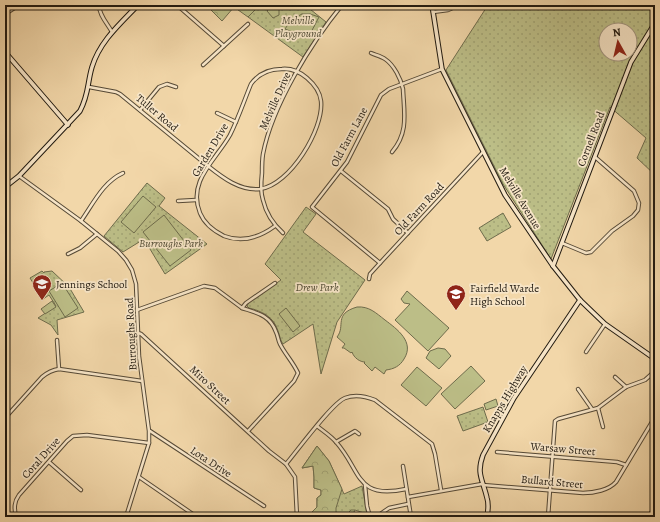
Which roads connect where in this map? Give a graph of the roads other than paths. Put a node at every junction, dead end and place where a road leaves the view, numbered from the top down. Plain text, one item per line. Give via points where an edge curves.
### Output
1 (19, 5) edge
2 (99, 5) edge
3 (138, 5) edge
4 (177, 5) edge
5 (342, 5) edge
6 (432, 5) edge
7 (459, 5) edge
8 (433, 12) junction
9 (5, 14) edge
10 (655, 23) edge
11 (248, 24) dead end
12 (112, 32) junction
13 (224, 46) junction
14 (5, 52) edge
15 (370, 53) dead end
16 (203, 65) dead end
17 (442, 69) junction
18 (297, 71) junction
19 (402, 84) junction
20 (89, 87) junction
21 (176, 87) dead end
22 (140, 110) junction
23 (217, 113) dead end
24 (236, 122) junction
25 (68, 125) junction
26 (392, 152) dead end
27 (484, 152) junction
28 (595, 157) junction
29 (208, 166) junction
30 (341, 170) junction
31 (123, 173) dead end
32 (19, 176) junction
33 (5, 187) edge
34 (261, 189) junction
35 (196, 200) junction
36 (178, 201) dead end
37 (81, 221) junction
38 (275, 226) junction
39 (283, 233) dead end
40 (408, 233) junction
41 (97, 234) junction
42 (562, 243) junction
43 (68, 254) dead end
44 (380, 263) junction
45 (553, 266) junction
46 (369, 279) dead end
47 (274, 283) dead end
48 (580, 300) junction
49 (242, 308) junction
50 (137, 310) junction
51 (605, 324) junction
52 (138, 332) junction
53 (56, 340) dead end
54 (586, 352) dead end
55 (655, 360) edge
56 (59, 369) junction
57 (655, 371) edge
58 (615, 377) dead end
59 (142, 381) junction
60 (626, 387) junction
61 (578, 389) dead end
62 (598, 408) junction
63 (592, 409) junction
64 (5, 418) edge
65 (655, 420) edge
66 (317, 426) junction
67 (603, 427) dead end
68 (149, 431) junction
69 (248, 431) junction
70 (359, 434) dead end
71 (336, 442) junction
72 (149, 444) junction
73 (497, 452) dead end
74 (553, 456) junction
75 (49, 462) junction
76 (286, 464) junction
77 (403, 466) dead end
78 (626, 466) junction
79 (139, 477) junction
80 (482, 484) junction
81 (365, 486) junction
82 (406, 489) junction
83 (81, 490) dead end
84 (441, 490) junction
85 (550, 490) junction
86 (408, 496) junction
87 (408, 504) junction
88 (264, 506) dead end
89 (655, 506) edge
90 (16, 517) edge
91 (126, 517) edge
92 (198, 517) edge
93 (297, 517) edge
94 (370, 517) edge
95 (376, 517) edge
96 (411, 517) edge
97 (487, 517) edge
98 (548, 517) edge
99 (649, 517) edge

1 - 9 street
2 - 12 street via 101,14
3 - 12 street
4 - 13 street
5 - 18 street, Melville Drive
6 - 8 street, Melville Avenue
7 - 8 street
8 - 17 street, Melville Avenue
10 - 28 street, Cornell Road via 631,62
11 - 13 street
12 - 20 street via 99,49
13 - 16 street
14 - 25 street
15 - 19 street via 391,63
17 - 19 street, Old Farm Lane
17 - 27 street, Melville Avenue
18 - 24 street, Garden Drive via 286,68 274,69 258,77 251,84
18 - 34 street, Melville Drive via 269,129 262,155
18 - 34 street via 314,84 319,94 321,107 312,140 282,180
19 - 26 street via 404,130
19 - 30 street, Old Farm Lane via 380,95
20 - 22 street, Tuller Road via 116,92
20 - 25 street via 80,112
21 - 22 street via 167,84 159,87
22 - 29 street, Tuller Road
23 - 24 street
24 - 29 street, Garden Drive
25 - 32 street
27 - 40 street, Old Farm Road
27 - 45 street, Melville Avenue via 505,195
28 - 42 street, Cornell Road
28 - 42 street via 634,191 639,203 638,210 591,252 586,253
29 - 34 street, Tuller Road via 235,184
29 - 35 street, Garden Drive via 197,187
30 - 40 street via 388,209 393,219
30 - 44 street, Old Farm Lane via 312,207
31 - 37 street via 115,176 96,197
32 - 33 street
32 - 37 street, Burroughs Road
34 - 38 street, Melville Drive via 266,209
35 - 36 street
35 - 38 street via 208,225 233,239 243,240 258,236
37 - 41 street, Burroughs Road
38 - 39 street, Melville Drive
40 - 44 street, Old Farm Road
41 - 43 street
41 - 50 street, Burroughs Road via 118,250 132,270 136,284
42 - 45 street, Cornell Road
44 - 46 street, Old Farm Road via 370,274
45 - 48 street, Melville Avenue
47 - 49 street
48 - 51 street, Melville Avenue
48 - 80 street, Knapps Highway via 513,399 483,455 480,468
49 - 50 street via 216,288 204,286
49 - 69 street via 261,314 269,320 298,373 294,381
50 - 52 street, Burroughs Road
51 - 54 street
51 - 55 street, Melville Avenue
52 - 59 street, Burroughs Road
52 - 69 street, Miro Street
53 - 56 street
56 - 59 street
56 - 64 street via 42,377
57 - 60 street via 645,380
58 - 60 street
59 - 68 street, Burroughs Road
60 - 62 street
61 - 63 street
62 - 63 street
62 - 67 street
63 - 74 street via 555,421
65 - 78 street, Bullard Street
66 - 71 street
66 - 76 street
66 - 84 street via 343,398 365,396 375,400 432,444
68 - 72 street, Burroughs Road
68 - 88 street, Lota Drive
69 - 76 street, Miro Street
70 - 71 street via 355,431
71 - 81 street
72 - 75 street, Coral Drive via 73,436
72 - 79 street, Burroughs Road
73 - 74 street, Warsaw Street
74 - 78 street, Warsaw Street via 617,462
74 - 85 street
75 - 83 street
75 - 90 street, Coral Drive via 16,500
76 - 93 street via 295,477
77 - 82 street
78 - 85 street, Bullard Street via 616,482 609,487 589,493
79 - 91 street, Burroughs Road
79 - 92 street
80 - 84 street, Bullard Street
80 - 85 street, Bullard Street
80 - 97 street, Knapps Highway via 487,499
81 - 82 street via 382,492
81 - 94 street
82 - 86 street
84 - 86 street, Bullard Street
85 - 98 street
86 - 87 street
87 - 95 street via 389,508
87 - 96 street
89 - 99 street

